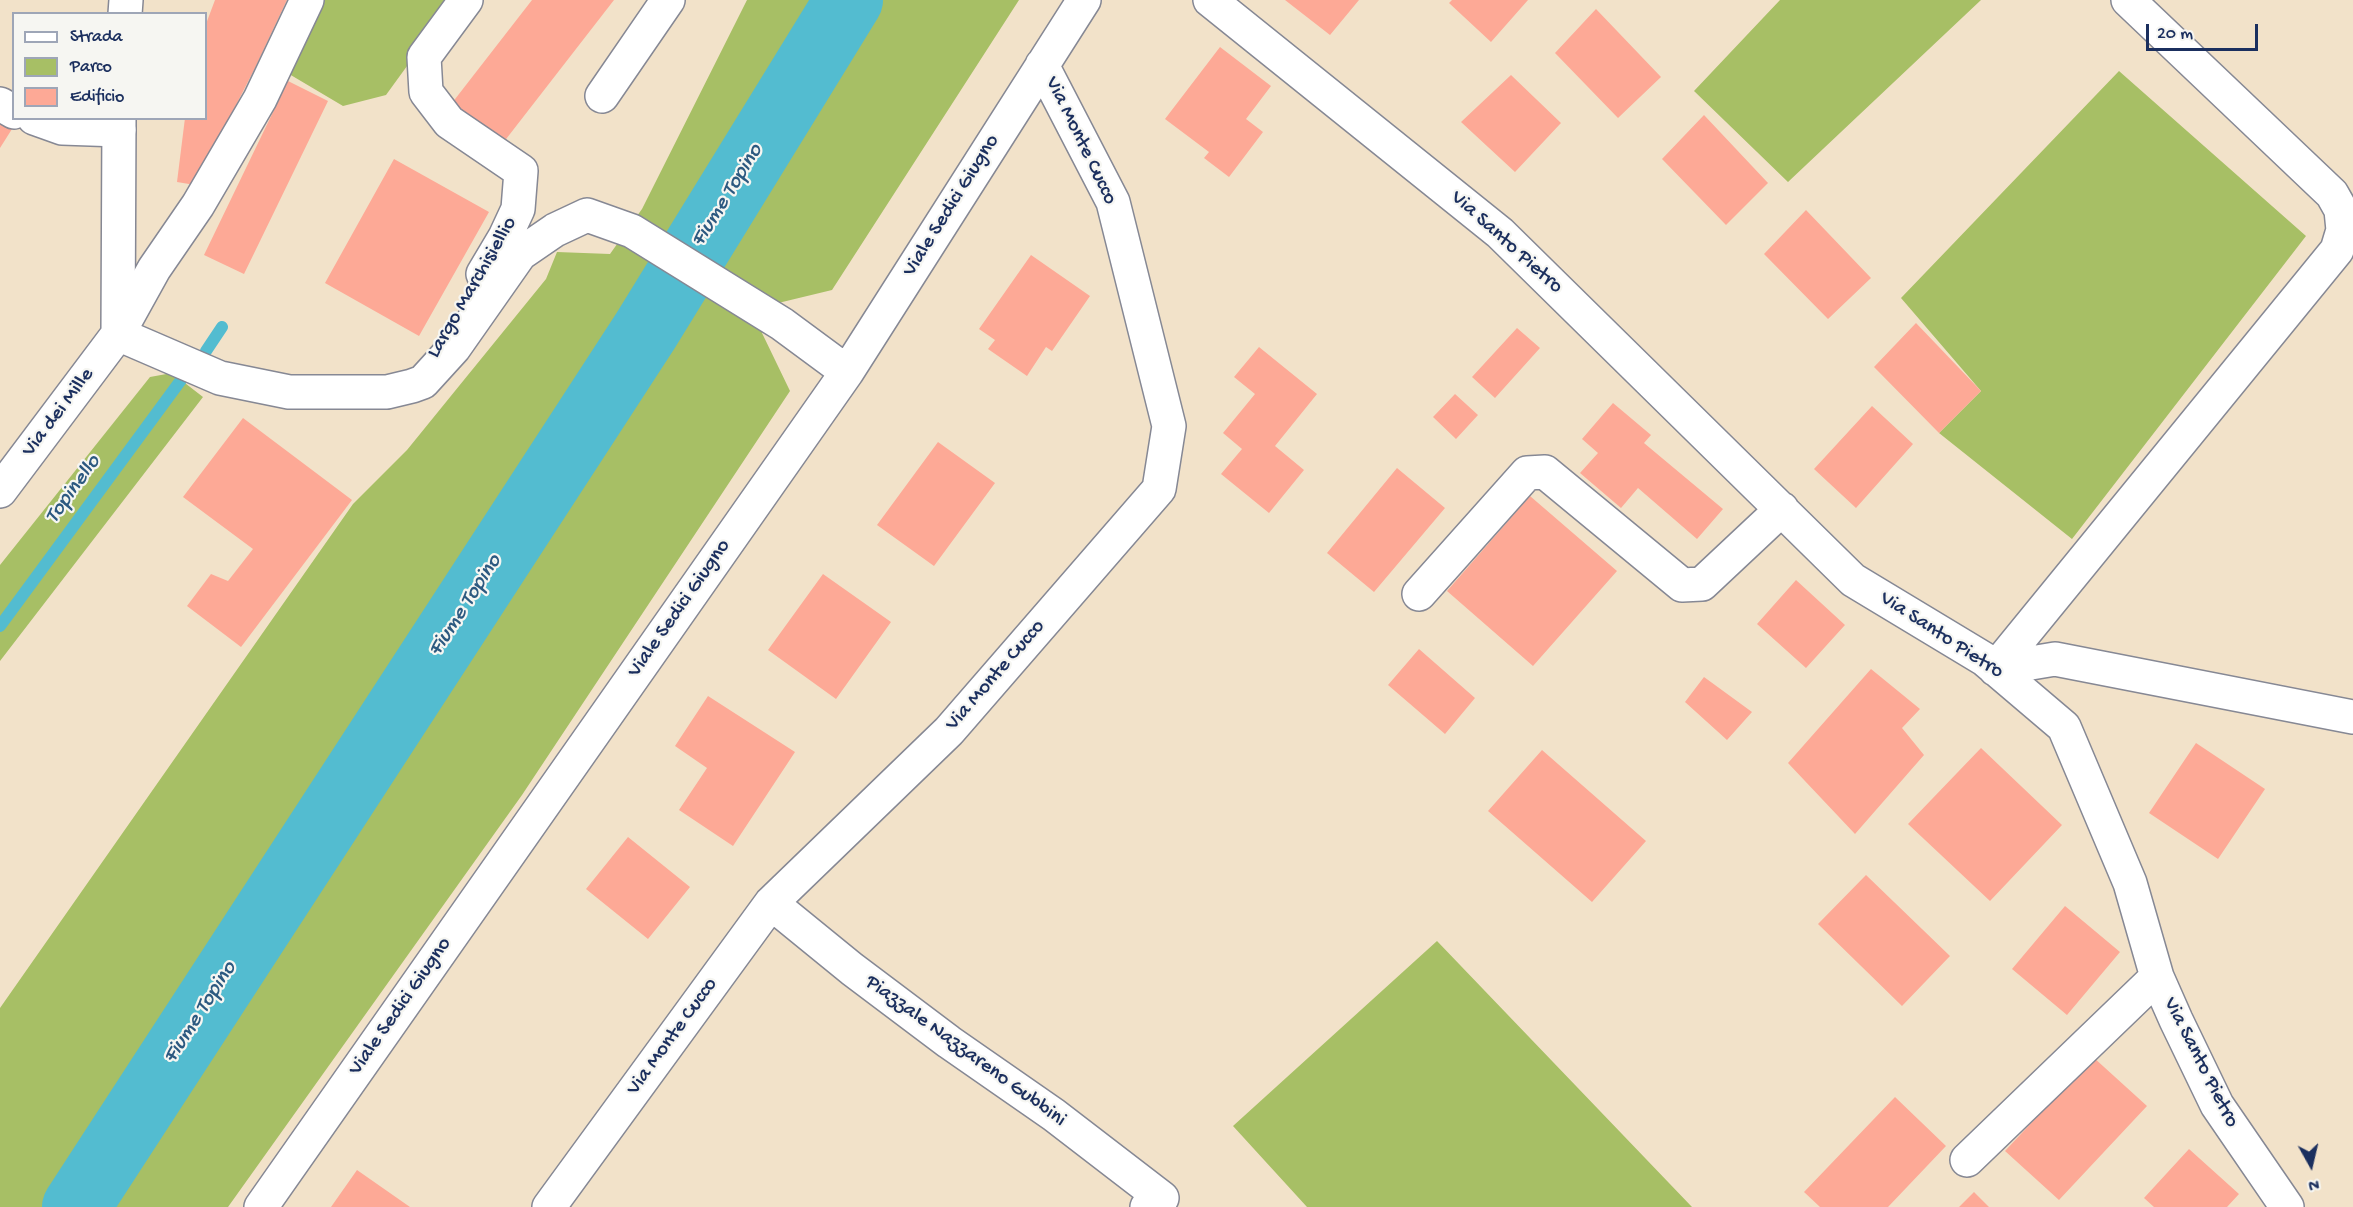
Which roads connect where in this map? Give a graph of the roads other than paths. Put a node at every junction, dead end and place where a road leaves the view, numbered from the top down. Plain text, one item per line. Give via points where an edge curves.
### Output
1 (308, 0) edge
2 (466, 0) edge
3 (668, 0) edge
4 (1084, 0) edge
5 (1210, 0) edge
6 (2128, 0) edge
7 (1042, 65) junction
8 (602, 96) dead end
9 (40, 120) edge
10 (119, 124) edge
11 (118, 334) junction
12 (847, 372) junction
13 (423, 382) junction
14 (0, 491) edge
15 (1782, 509) junction
16 (1419, 594) dead end
17 (1995, 669) junction
18 (2353, 717) edge
19 (771, 903) junction
20 (2157, 977) junction
21 (1967, 1160) dead end
22 (1160, 1204) edge
23 (261, 1207) edge
24 (549, 1207) edge
25 (2287, 1207) edge

1 - 11 street via 260,99
2 - 13 street, Largo Marchisiellio via 424,57 426,92 449,122 520,171 518,209 431,360
3 - 8 street
4 - 7 street, Viale Sedici Giugno
5 - 15 street, Via Santo Pietro via 1500,233
6 - 17 street via 2332,194 2341,210 2343,230 2337,250
7 - 12 street, Viale Sedici Giugno
7 - 19 street, Via Monte Cucco via 1113,202 1169,426 1159,489 949,731
9 - 10 street via 62,128
10 - 11 street
11 - 13 street, Largo Marchisiellio via 220,378 289,392 387,392
11 - 14 street, Via dei Mille
12 - 13 street, Largo Marchisiellio via 782,324 632,231 587,215 555,230 520,254 454,348
12 - 23 street, Viale Sedici Giugno
15 - 16 street via 1702,584 1682,585 1545,472 1527,473
15 - 17 street, Via Santo Pietro via 1853,580
17 - 18 street via 2055,659
17 - 20 street, Via Santo Pietro via 2064,727 2130,883
19 - 22 street, Piazzale Nazzareno Gubbini via 899,1005 1054,1115
19 - 24 street, Via Monte Cucco
20 - 21 street, Via Santo Pietro
20 - 25 street, Via Santo Pietro via 2217,1105

